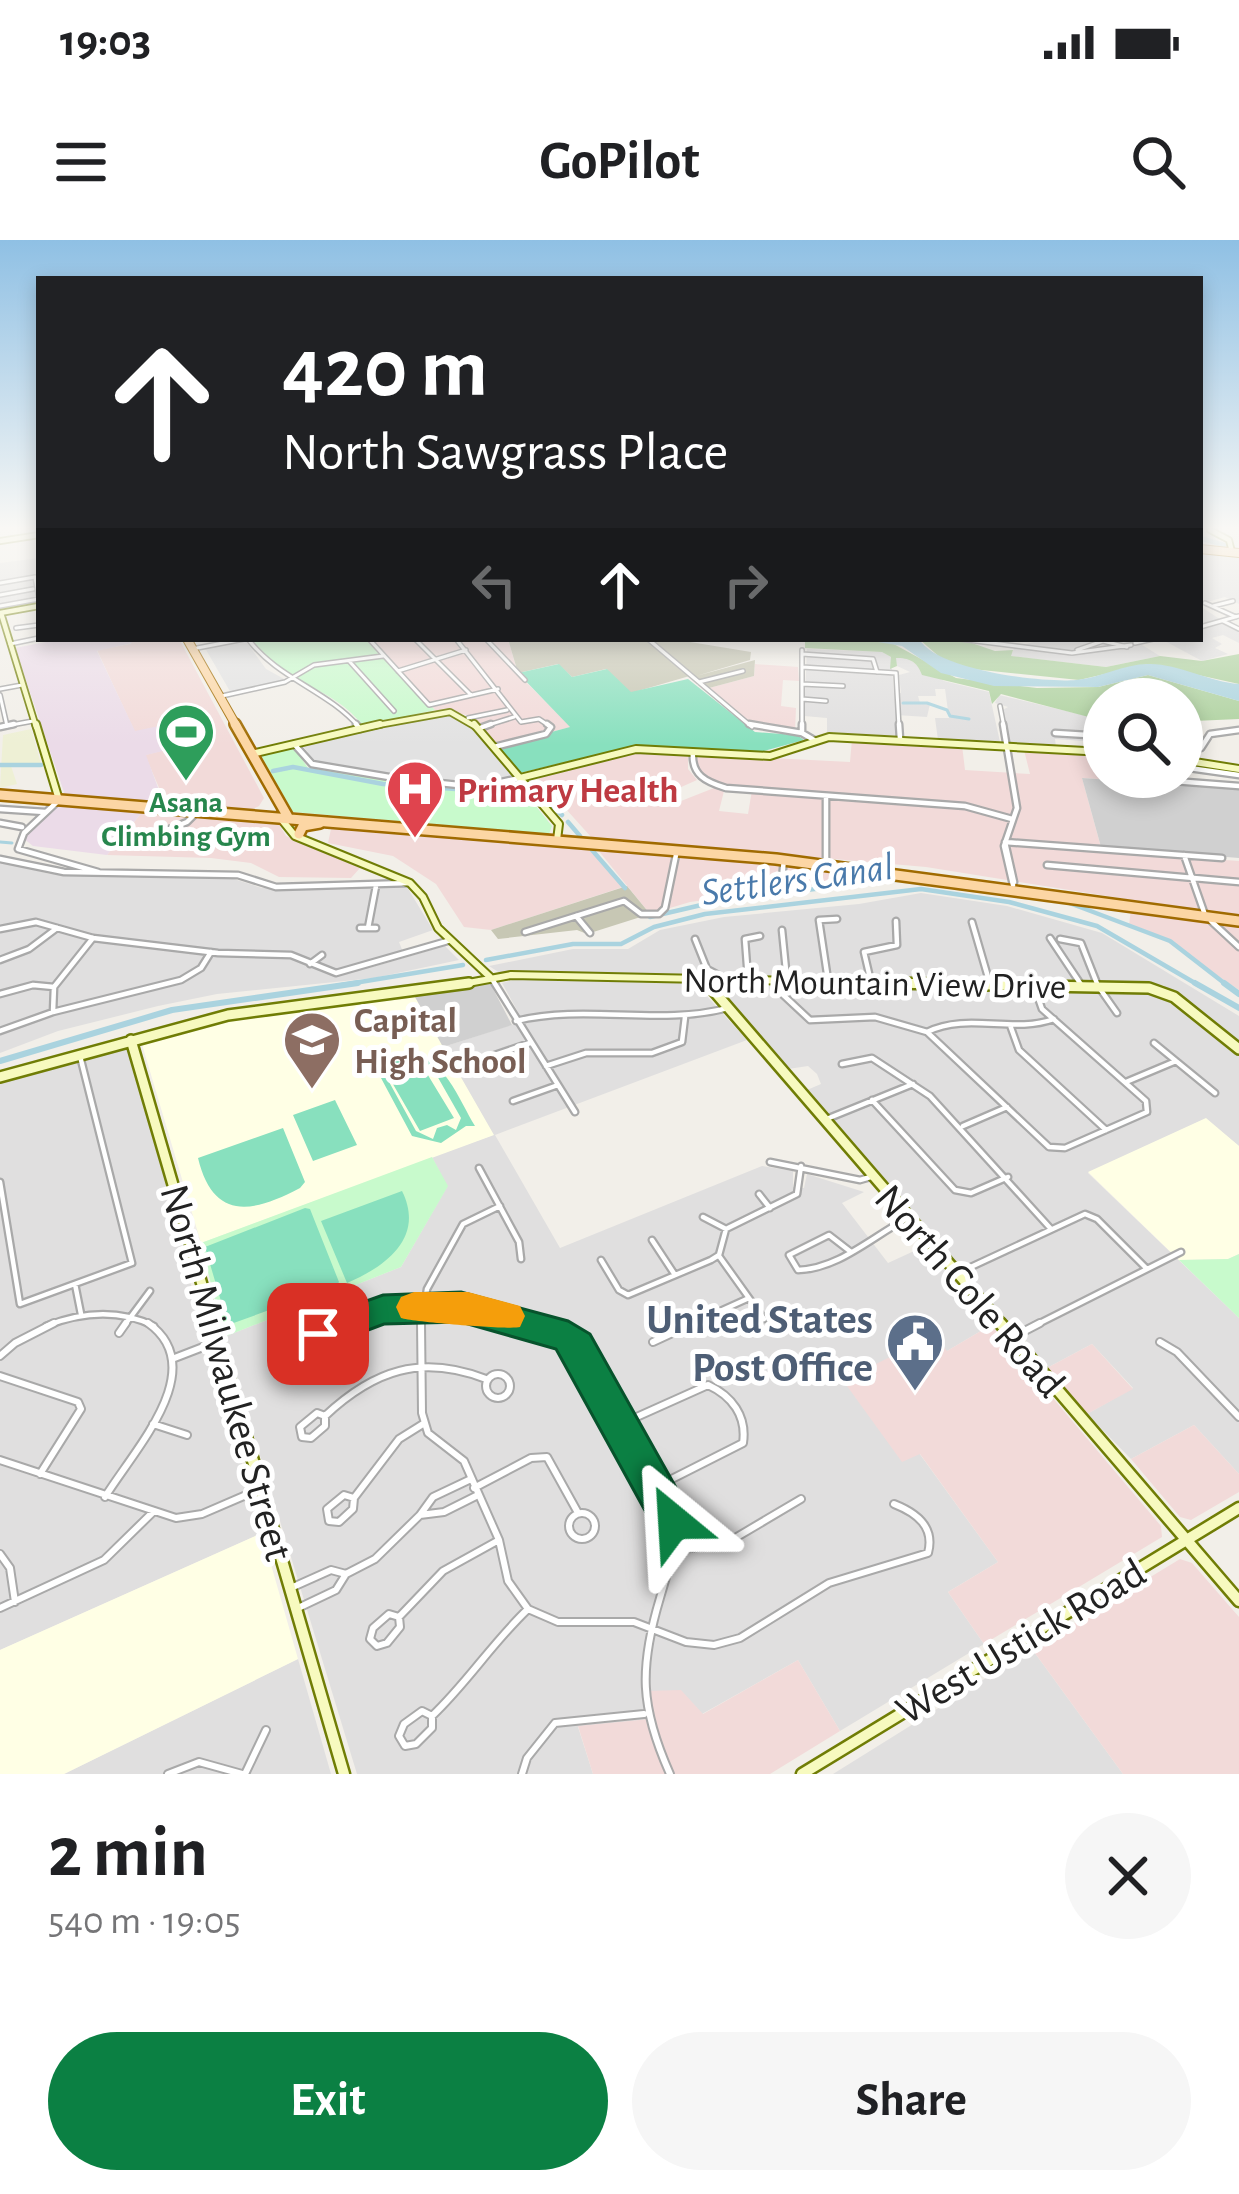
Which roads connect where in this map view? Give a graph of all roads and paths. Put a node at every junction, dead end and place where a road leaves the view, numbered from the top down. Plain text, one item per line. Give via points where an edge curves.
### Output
1 (1205, 602) dead end
2 (1233, 602) dead end
3 (36, 603) edge
4 (1213, 606) junction
5 (0, 611) edge
6 (1237, 617) edge
7 (1222, 621) junction
8 (36, 626) edge
9 (1203, 626) edge
10 (4, 627) edge
11 (1239, 629) edge
12 (36, 639) edge
13 (189, 642) edge
14 (230, 642) edge
15 (248, 642) edge
16 (371, 642) edge
17 (418, 642) edge
18 (459, 642) edge
19 (489, 642) edge
20 (652, 642) edge
21 (972, 642) edge
22 (1097, 642) edge
23 (1110, 642) edge
24 (1142, 642) edge
25 (10, 644) junction
26 (1131, 645) junction
27 (193, 649) junction
28 (466, 650) junction
29 (1077, 651) junction
30 (383, 656) junction
31 (435, 658) junction
32 (349, 660) junction
33 (802, 667) junction
34 (398, 671) junction
35 (743, 671) dead end
36 (878, 672) junction
37 (525, 680) dead end
38 (288, 681) junction
39 (699, 682) junction
40 (802, 684) junction
41 (22, 685) junction
42 (843, 686) dead end
43 (499, 688) junction
44 (0, 692) edge
45 (471, 695) junction
46 (219, 697) junction
47 (801, 699) junction
48 (826, 701) dead end
49 (1000, 706) dead end
50 (430, 708) junction
51 (507, 710) junction
52 (394, 711) dead end
53 (514, 717) junction
54 (468, 718) junction
55 (33, 721) junction
56 (8, 726) junction
57 (0, 728) edge
58 (478, 728) junction
59 (361, 729) junction
60 (1239, 730) edge
61 (1083, 732) edge
62 (802, 733) junction
63 (1055, 733) dead end
64 (900, 739) junction
65 (814, 740) junction
66 (294, 744) junction
67 (1005, 746) junction
68 (494, 747) junction
69 (1203, 750) edge
70 (1083, 751) edge
71 (693, 752) junction
72 (252, 755) junction
73 (1203, 767) edge
74 (1203, 769) edge
75 (1239, 772) edge
76 (520, 778) junction
77 (1203, 783) edge
78 (1239, 786) edge
79 (0, 795) edge
80 (826, 796) junction
81 (59, 800) junction
82 (273, 800) junction
83 (0, 808) edge
84 (26, 810) junction
85 (198, 811) junction
86 (45, 812) junction
87 (253, 812) junction
88 (285, 818) junction
89 (1012, 819) junction
90 (0, 823) edge
91 (321, 823) junction
92 (9, 825) junction
93 (22, 827) dead end
94 (392, 827) junction
95 (162, 832) dead end
96 (299, 835) junction
97 (557, 840) junction
98 (1006, 842) junction
99 (677, 850) junction
100 (1184, 855) junction
101 (1222, 858) dead end
102 (0, 859) edge
103 (784, 859) junction
104 (826, 862) junction
105 (1047, 865) dead end
106 (98, 872) junction
107 (1191, 875) junction
108 (1239, 882) edge
109 (410, 883) junction
110 (1013, 885) junction
111 (376, 886) junction
112 (781, 888) dead end
113 (576, 916) junction
114 (1207, 916) junction
115 (837, 919) dead end
116 (896, 921) dead end
117 (1239, 921) edge
118 (972, 922) dead end
119 (58, 927) junction
120 (359, 928) dead end
121 (0, 929) edge
122 (782, 930) dead end
123 (525, 932) dead end
124 (590, 933) dead end
125 (760, 936) dead end
126 (93, 938) junction
127 (1050, 938) dead end
128 (695, 939) dead end
129 (1060, 939) dead end
130 (451, 940) junction
131 (1239, 947) edge
132 (211, 952) junction
133 (268, 954) junction
134 (322, 956) dead end
135 (0, 961) edge
136 (310, 964) junction
137 (262, 968) dead end
138 (491, 978) junction
139 (703, 978) junction
140 (724, 979) junction
141 (748, 979) junction
142 (782, 980) junction
143 (828, 980) junction
144 (871, 982) junction
145 (118, 984) dead end
146 (990, 984) junction
147 (1033, 985) junction
148 (1082, 986) junction
149 (1098, 986) junction
150 (54, 987) junction
151 (0, 994) edge
152 (120, 995) junction
153 (728, 1008) junction
154 (53, 1012) junction
155 (1117, 1013) dead end
156 (686, 1017) junction
157 (1054, 1019) junction
158 (516, 1021) junction
159 (1010, 1024) junction
160 (0, 1031) edge
161 (927, 1032) junction
162 (131, 1040) junction
163 (530, 1043) junction
164 (1154, 1043) dead end
165 (1239, 1048) edge
166 (615, 1053) junction
167 (80, 1054) junction
168 (486, 1058) dead end
169 (1176, 1061) junction
170 (614, 1064) dead end
171 (842, 1064) dead end
172 (546, 1066) junction
173 (0, 1077) edge
174 (1126, 1082) junction
175 (913, 1084) junction
176 (558, 1085) junction
177 (1215, 1093) dead end
178 (872, 1100) junction
179 (513, 1101) dead end
180 (1007, 1107) junction
181 (574, 1112) dead end
182 (824, 1120) junction
183 (960, 1127) junction
184 (1106, 1130) junction
185 (770, 1162) dead end
186 (801, 1166) junction
187 (479, 1168) dead end
188 (874, 1176) junction
189 (1008, 1177) junction
190 (0, 1182) edge
191 (759, 1194) dead end
192 (500, 1206) junction
193 (770, 1208) junction
194 (703, 1217) dead end
195 (909, 1217) junction
196 (726, 1228) junction
197 (1051, 1229) junction
198 (652, 1240) dead end
199 (851, 1252) junction
200 (1181, 1252) dead end
201 (719, 1256) junction
202 (521, 1259) dead end
203 (601, 1260) dead end
204 (1148, 1269) junction
205 (956, 1274) junction
206 (675, 1275) junction
207 (75, 1284) junction
208 (150, 1291) dead end
209 (749, 1298) junction
210 (422, 1307) junction
211 (81, 1314) junction
212 (130, 1319) junction
213 (764, 1319) dead end
214 (119, 1333) dead end
215 (1011, 1337) junction
216 (216, 1342) junction
217 (653, 1342) dead end
218 (1160, 1342) dead end
219 (301, 1345) junction
220 (0, 1356) edge
221 (172, 1360) junction
222 (422, 1365) junction
223 (0, 1376) edge
224 (486, 1378) junction
225 (326, 1416) junction
226 (1239, 1417) edge
227 (153, 1424) junction
228 (423, 1424) junction
229 (621, 1424) junction
230 (187, 1436) dead end
231 (0, 1460) edge
232 (40, 1474) junction
233 (474, 1487) junction
234 (656, 1487) junction
235 (260, 1489) junction
236 (105, 1496) junction
237 (354, 1498) junction
238 (801, 1499) dead end
239 (894, 1504) dead end
240 (1239, 1508) edge
241 (578, 1511) junction
242 (152, 1513) junction
243 (420, 1515) junction
244 (499, 1540) junction
245 (1186, 1540) junction
246 (674, 1550) junction
247 (0, 1554) edge
248 (346, 1574) junction
249 (290, 1588) junction
250 (1239, 1601) edge
251 (15, 1602) junction
252 (0, 1608) edge
253 (296, 1609) junction
254 (528, 1609) junction
255 (399, 1617) junction
256 (651, 1628) junction
257 (644, 1714) junction
258 (432, 1716) junction
259 (266, 1730) dead end
260 (168, 1774) edge
261 (243, 1774) edge
262 (344, 1774) edge
263 (522, 1774) edge
264 (670, 1774) edge
265 (802, 1774) edge

1 - 4 street
2 - 4 street
3 - 5 street
4 - 6 street
5 - 10 street
6 - 7 street
7 - 9 street
7 - 11 street
8 - 10 street
10 - 25 street
12 - 25 street
13 - 27 main road
14 - 27 street
15 - 38 street
16 - 30 street
17 - 31 street
18 - 28 street
19 - 37 street
20 - 39 street
21 - 29 street via 1011,652
22 - 29 street
23 - 26 street
24 - 26 street
25 - 41 street
26 - 29 street
27 - 46 main road
28 - 31 street
28 - 43 street
30 - 32 street
30 - 34 street
31 - 34 street
31 - 45 street
32 - 38 street via 314,665
32 - 52 street
33 - 36 street
33 - 36 street via 802,652 873,659
33 - 40 street
34 - 50 street
35 - 39 street
36 - 64 street via 896,672
38 - 46 street
38 - 59 street via 332,698
39 - 62 street via 752,728
40 - 42 street
40 - 47 street
41 - 44 street
41 - 55 street
43 - 45 street
43 - 51 street
44 - 56 street
45 - 50 street
46 - 72 main road
47 - 48 street
47 - 62 street
49 - 67 street
50 - 54 street
50 - 59 street
51 - 53 street
51 - 54 street
53 - 58 street
53 - 68 street via 539,719 549,732
54 - 58 street
55 - 56 street
55 - 81 street
56 - 57 street
58 - 68 street
59 - 66 street
60 - 69 street via 1210,734
61 - 63 street
62 - 65 street
64 - 65 street
64 - 67 street
65 - 71 street via 770,756
66 - 72 street
66 - 76 street via 312,764 401,779 478,787
67 - 70 street
67 - 89 street via 1017,808
68 - 76 street
71 - 76 street via 636,749
71 - 80 street via 694,770 718,786
72 - 82 main road
72 - 88 main road
73 - 75 street
74 - 75 street
76 - 97 street via 559,824
77 - 78 street
79 - 81 main road
80 - 89 street via 965,806
80 - 104 street
81 - 85 main road
81 - 86 street
82 - 87 main road
82 - 88 main road
83 - 84 street
84 - 86 street
84 - 92 street
85 - 87 main road
85 - 88 main road
85 - 95 street
86 - 106 street via 21,837 20,851
87 - 88 main road
88 - 91 main road
88 - 94 main road
88 - 96 street
89 - 98 street
90 - 92 street
91 - 94 main road
91 - 96 main road
92 - 93 street
94 - 97 main road
96 - 109 street
97 - 99 main road
98 - 100 street
98 - 110 street
99 - 103 main road
99 - 113 street via 665,908 644,915 627,902
100 - 101 street
100 - 107 street
102 - 106 street
103 - 104 main road
103 - 112 street
104 - 110 main road
105 - 107 street
106 - 111 street via 238,875 276,887
107 - 108 street
107 - 114 street
109 - 111 street
109 - 130 street
110 - 114 main road
111 - 120 street via 372,928
113 - 123 street
113 - 124 street
114 - 117 main road
114 - 131 street
115 - 143 street via 819,920
116 - 144 street via 897,945 864,952
118 - 146 street
119 - 121 street
119 - 126 street
119 - 135 street
122 - 142 street
125 - 141 street via 745,939
126 - 132 street
126 - 150 street
127 - 148 street
128 - 140 street via 707,969
129 - 149 street via 1081,943
130 - 136 street via 342,973
130 - 138 street
132 - 133 street
132 - 152 street via 193,975
133 - 136 street
133 - 137 street
134 - 136 street
138 - 139 street, North Mountain View Drive
138 - 158 street
138 - 162 street, North Mountain View Drive via 228,1015
139 - 140 street, North Mountain View Drive
139 - 153 street, North Cole Road
140 - 141 street, North Mountain View Drive
141 - 142 street, North Mountain View Drive
142 - 143 street, North Mountain View Drive
142 - 161 street via 780,992 810,1020 875,1017
143 - 144 street, North Mountain View Drive
144 - 146 street, North Mountain View Drive
145 - 152 street
146 - 147 street, North Mountain View Drive
147 - 148 street, North Mountain View Drive
147 - 157 street
148 - 149 street, North Mountain View Drive
149 - 155 street
149 - 165 street, North Mountain View Drive via 1167,993
150 - 151 street
150 - 154 street
152 - 154 street
153 - 156 street
153 - 182 street, North Cole Road
154 - 160 street
156 - 158 street via 547,1013
156 - 166 street via 675,1046
157 - 159 street
157 - 174 street
158 - 163 street
159 - 161 street via 942,1024
159 - 184 street via 1019,1050
161 - 180 street
162 - 167 street, North Mountain View Drive
162 - 216 street, North Milwaukee Street
163 - 168 street
163 - 172 street
164 - 169 street
166 - 170 street
166 - 172 street
167 - 173 street, North Mountain View Drive
167 - 207 street via 132,1263
169 - 174 street
169 - 177 street
171 - 175 street via 872,1058
172 - 176 street
174 - 184 street via 1150,1107
175 - 178 street
175 - 183 street
176 - 179 street
176 - 181 street
178 - 182 street
178 - 189 street via 955,1190 971,1193
180 - 183 street
180 - 184 street via 1057,1149
182 - 188 street, North Cole Road
183 - 189 street
185 - 186 street
186 - 188 street
186 - 193 street via 797,1194
187 - 192 street
188 - 195 street, North Cole Road
189 - 197 street
190 - 207 street via 20,1304
191 - 193 street
192 - 202 street
192 - 210 street via 464,1224
193 - 196 street
194 - 196 street
195 - 199 street
195 - 205 street, North Cole Road
196 - 201 street
197 - 204 street via 1089,1215
197 - 205 street
198 - 206 street
199 - 199 street via 824,1235 790,1251 790,1261 801,1271
200 - 204 street
201 - 206 street
201 - 209 street
203 - 206 street via 624,1294
204 - 215 street
205 - 215 street, North Cole Road
207 - 211 street
208 - 212 street
209 - 213 street
209 - 217 street
210 - 219 street via 358,1315
210 - 222 street
210 - 229 street via 476,1308 568,1336
211 - 212 street
211 - 220 street via 16,1340
212 - 214 street
212 - 221 street via 167,1340
215 - 245 street, North Cole Road
216 - 221 street
216 - 235 street, North Milwaukee Street
218 - 226 street
219 - 219 street via 290,1342 274,1360 287,1362
221 - 227 street via 174,1386
222 - 224 street via 451,1364
222 - 225 street via 370,1378
222 - 228 street
223 - 232 street via 81,1409
224 - 224 street via 497,1396 511,1391 497,1376
225 - 225 street via 314,1414 300,1436 314,1436
227 - 230 street
227 - 236 street
228 - 233 street via 464,1461
228 - 237 street via 398,1439
229 - 234 street
229 - 234 street via 708,1384 722,1389 747,1430 743,1443
231 - 232 street
232 - 236 street
233 - 241 street via 531,1457 547,1457
233 - 243 street via 444,1512
233 - 243 street via 433,1497
233 - 244 street
234 - 246 street via 674,1522
235 - 242 street via 202,1514
235 - 249 street, North Milwaukee Street
236 - 242 street
237 - 237 street via 341,1496 327,1519 342,1520
238 - 246 street via 720,1549
239 - 256 street via 928,1529 928,1553 829,1583 732,1641 695,1644
240 - 245 street, West Ustick Road
241 - 241 street via 569,1522 585,1542 594,1529
242 - 251 street via 109,1560
243 - 248 street
244 - 254 street via 508,1581
244 - 255 street via 443,1571
245 - 250 street, North Cole Road
245 - 265 street, West Ustick Road
246 - 256 street
247 - 251 street
248 - 249 street via 331,1570
248 - 253 street via 336,1590
249 - 253 street, North Milwaukee Street
251 - 252 street
253 - 262 street, North Milwaukee Street
254 - 256 street via 558,1622
254 - 258 street
255 - 255 street via 388,1614 373,1628 374,1645 384,1646 399,1630
256 - 257 street
257 - 263 street via 555,1724
257 - 264 street
258 - 258 street via 418,1712 404,1724 402,1743 416,1744
259 - 261 street
260 - 261 street via 199,1762

